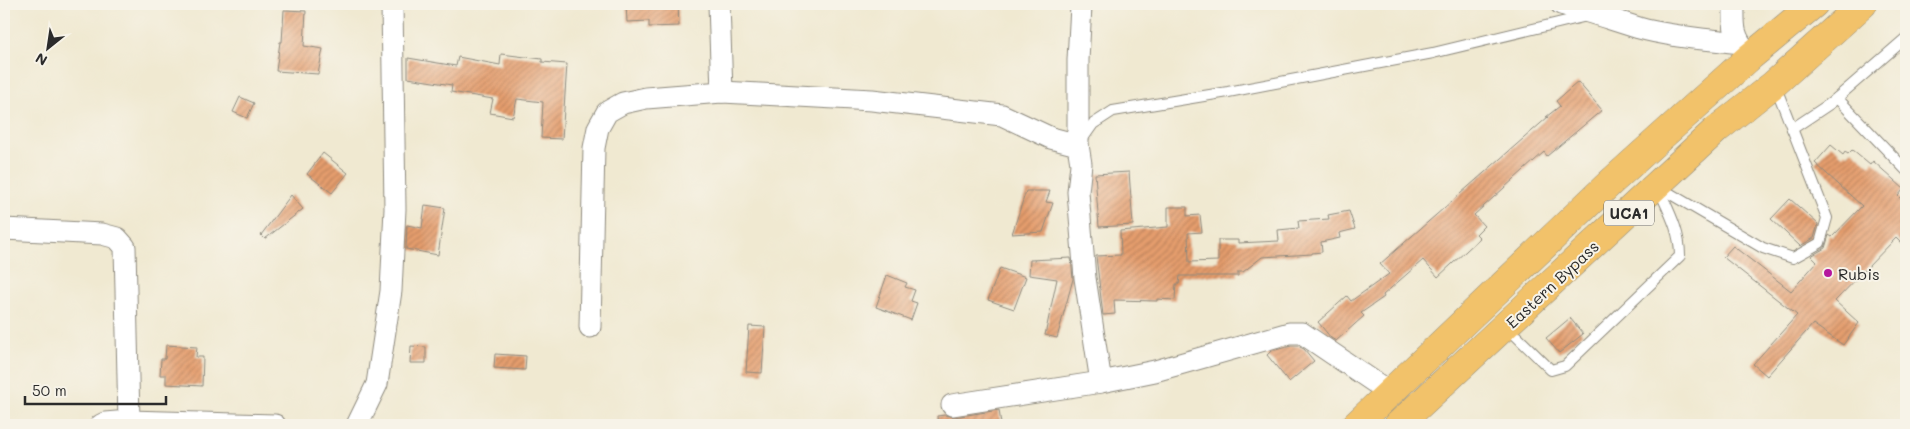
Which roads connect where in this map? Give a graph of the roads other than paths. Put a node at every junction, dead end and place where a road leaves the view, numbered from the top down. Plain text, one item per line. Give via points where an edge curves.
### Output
1 (392, 4) edge
2 (719, 4) edge
3 (1083, 4) edge
4 (1561, 4) edge
5 (1734, 4) edge
6 (1814, 4) edge
7 (1863, 4) edge
8 (1598, 14) junction
9 (1906, 38) edge
10 (1745, 49) junction
11 (1774, 84) junction
12 (722, 92) junction
13 (1837, 98) junction
14 (1792, 129) junction
15 (1078, 145) junction
16 (1906, 170) edge
17 (1657, 186) junction
18 (4, 229) edge
19 (1506, 326) junction
20 (590, 327) dead end
21 (1101, 382) junction
22 (1389, 392) junction
23 (952, 405) dead end
24 (128, 421) junction
25 (101, 425) edge
26 (275, 425) edge
27 (357, 425) edge
28 (1356, 425) edge
29 (1398, 425) edge

1 - 27 street via 395,208 391,290 377,384
2 - 12 street
3 - 15 street via 1078,43
4 - 8 street
5 - 10 street via 1734,33
6 - 10 main road, Eastern Bypass / UCA1
7 - 11 main road, Eastern Bypass / UCA1
8 - 10 street via 1640,28
8 - 15 lane via 1433,54 1113,111 1093,124
9 - 13 lane
10 - 22 main road, Eastern Bypass / UCA1 via 1610,183
11 - 14 lane
11 - 17 main road, Eastern Bypass / UCA1 via 1716,130
12 - 15 street via 872,100 1002,115 1051,138
12 - 20 street via 623,103 607,112 598,128 594,148
13 - 14 lane
13 - 16 lane
14 - 17 lane via 1827,218 1820,243 1793,258 1763,248
15 - 21 street via 1084,278
17 - 19 main road, Eastern Bypass / UCA1
17 - 19 lane via 1676,226 1680,256 1565,366 1551,370
18 - 24 street via 102,234 117,238 125,247
19 - 29 main road, Eastern Bypass / UCA1
21 - 22 street via 1156,371 1289,333 1302,333
21 - 23 street
22 - 28 main road, Eastern Bypass / UCA1
24 - 25 street
24 - 26 street

